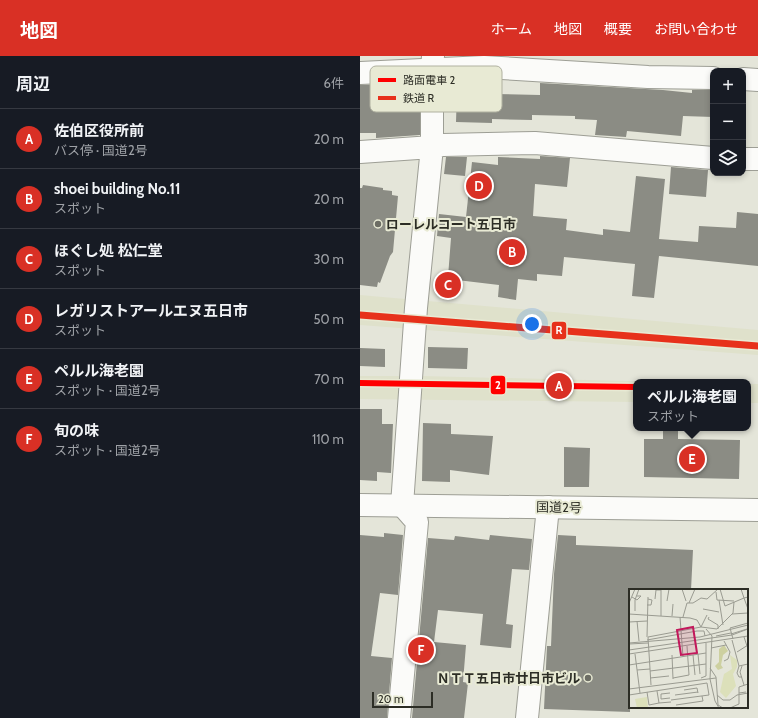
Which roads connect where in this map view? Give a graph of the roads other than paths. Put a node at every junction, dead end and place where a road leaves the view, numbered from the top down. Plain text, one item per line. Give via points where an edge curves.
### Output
1 (433, 63) edge
2 (411, 66) edge
3 (471, 66) edge
4 (502, 68) edge
5 (370, 72) edge
6 (360, 73) edge
7 (710, 78) edge
8 (746, 80) edge
9 (758, 80) edge
10 (432, 112) edge
11 (432, 147) junction
12 (360, 152) edge
13 (710, 158) edge
14 (758, 158) edge
15 (746, 159) edge
16 (360, 505) edge
17 (402, 505) junction
18 (548, 507) junction
19 (758, 510) edge
20 (399, 718) edge
21 (527, 718) edge

1 - 2 main road
1 - 3 main road
4 - 7 main road via 640,77
5 - 6 main road
8 - 9 main road
10 - 11 main road
11 - 12 main road
11 - 13 main road via 535,143
11 - 17 main road via 416,308
14 - 15 main road
16 - 17 main road, 国道2号
17 - 18 main road, 国道2号
17 - 20 main road via 417,522
18 - 19 main road, 国道2号
18 - 21 main road

